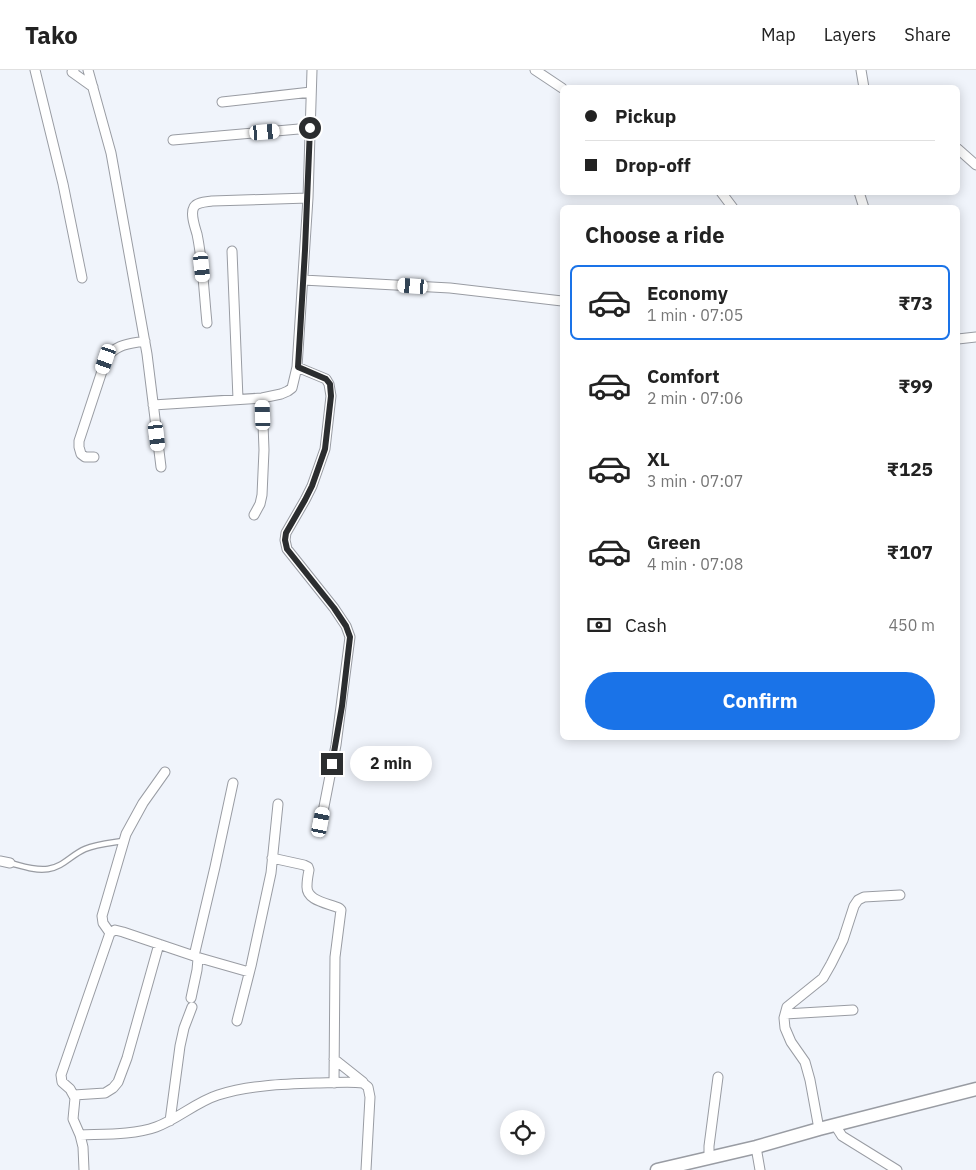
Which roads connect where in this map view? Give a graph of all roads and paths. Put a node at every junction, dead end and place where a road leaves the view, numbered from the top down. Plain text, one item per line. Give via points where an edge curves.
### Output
1 (35, 70) edge
2 (74, 70) edge
3 (88, 70) edge
4 (312, 70) edge
5 (535, 70) edge
6 (860, 72) edge
7 (863, 85) edge
8 (93, 87) junction
9 (560, 87) edge
10 (311, 92) junction
11 (222, 102) dead end
12 (310, 128) junction
13 (173, 140) dead end
14 (960, 151) edge
15 (976, 165) edge
16 (723, 195) edge
17 (308, 198) junction
18 (732, 205) edge
19 (232, 251) dead end
20 (82, 278) dead end
21 (303, 280) junction
22 (560, 301) edge
23 (207, 323) dead end
24 (976, 337) edge
25 (960, 339) edge
26 (145, 341) junction
27 (298, 367) junction
28 (262, 398) junction
29 (238, 399) junction
30 (154, 405) junction
31 (94, 457) dead end
32 (161, 467) dead end
33 (254, 515) dead end
34 (165, 772) dead end
35 (233, 783) dead end
36 (278, 804) dead end
37 (321, 822) dead end
38 (124, 841) junction
39 (272, 858) junction
40 (0, 861) edge
41 (10, 864) joint
42 (900, 895) dead end
43 (110, 933) junction
44 (159, 944) junction
45 (197, 957) junction
46 (249, 972) junction
47 (853, 1010) dead end
48 (785, 1014) junction
49 (237, 1021) dead end
50 (334, 1059) junction
51 (718, 1078) dead end
52 (334, 1083) junction
53 (365, 1084) junction
54 (976, 1089) edge
55 (74, 1095) junction
56 (170, 1121) junction
57 (835, 1125) junction
58 (819, 1129) junction
59 (80, 1135) junction
60 (756, 1147) junction
61 (709, 1157) junction
62 (696, 1165) edge
63 (84, 1170) edge
64 (366, 1170) edge
65 (657, 1170) edge
66 (760, 1170) edge
67 (897, 1170) edge

1 - 20 street
2 - 8 street via 72,72
3 - 8 street
4 - 10 street
5 - 9 street
6 - 7 street
8 - 26 street via 111,153
10 - 11 street
10 - 12 street
12 - 13 street
12 - 17 street
14 - 15 street
16 - 18 street
17 - 21 street
17 - 23 street via 212,201 195,207 193,217 200,248
19 - 29 street
21 - 22 street via 450,288
21 - 27 street
24 - 25 street
26 - 30 street
26 - 31 street via 115,348 106,359 79,441 81,454
27 - 28 street via 288,392
27 - 37 street via 326,379 331,396 325,449 309,493 286,533 285,544 334,608 350,637 336,745
28 - 29 street
28 - 33 street via 262,495
29 - 30 street
30 - 32 street
34 - 38 street via 143,803
35 - 45 street
36 - 39 street
38 - 41 lane via 86,848 57,867 48,869
38 - 43 street via 102,916
39 - 46 street
39 - 50 street via 308,867 309,896 341,910 335,957
40 - 41 street
42 - 48 street via 858,900 823,978 787,1007
43 - 44 street via 115,930
43 - 55 street via 61,1075 62,1082
44 - 45 street
44 - 55 street via 118,1082 105,1093
45 - 46 street
45 - 56 street
46 - 49 street
47 - 48 street
48 - 58 street via 785,1028 810,1080
50 - 52 street
50 - 53 street
51 - 61 street
52 - 53 street
52 - 56 street via 278,1084 239,1090 203,1101
53 - 64 street via 370,1097
54 - 57 street
55 - 59 street via 73,1119
56 - 59 street via 138,1131
57 - 58 street
57 - 67 street via 842,1136
58 - 60 street
59 - 63 street
60 - 61 street
60 - 66 street
61 - 62 street
62 - 65 street

